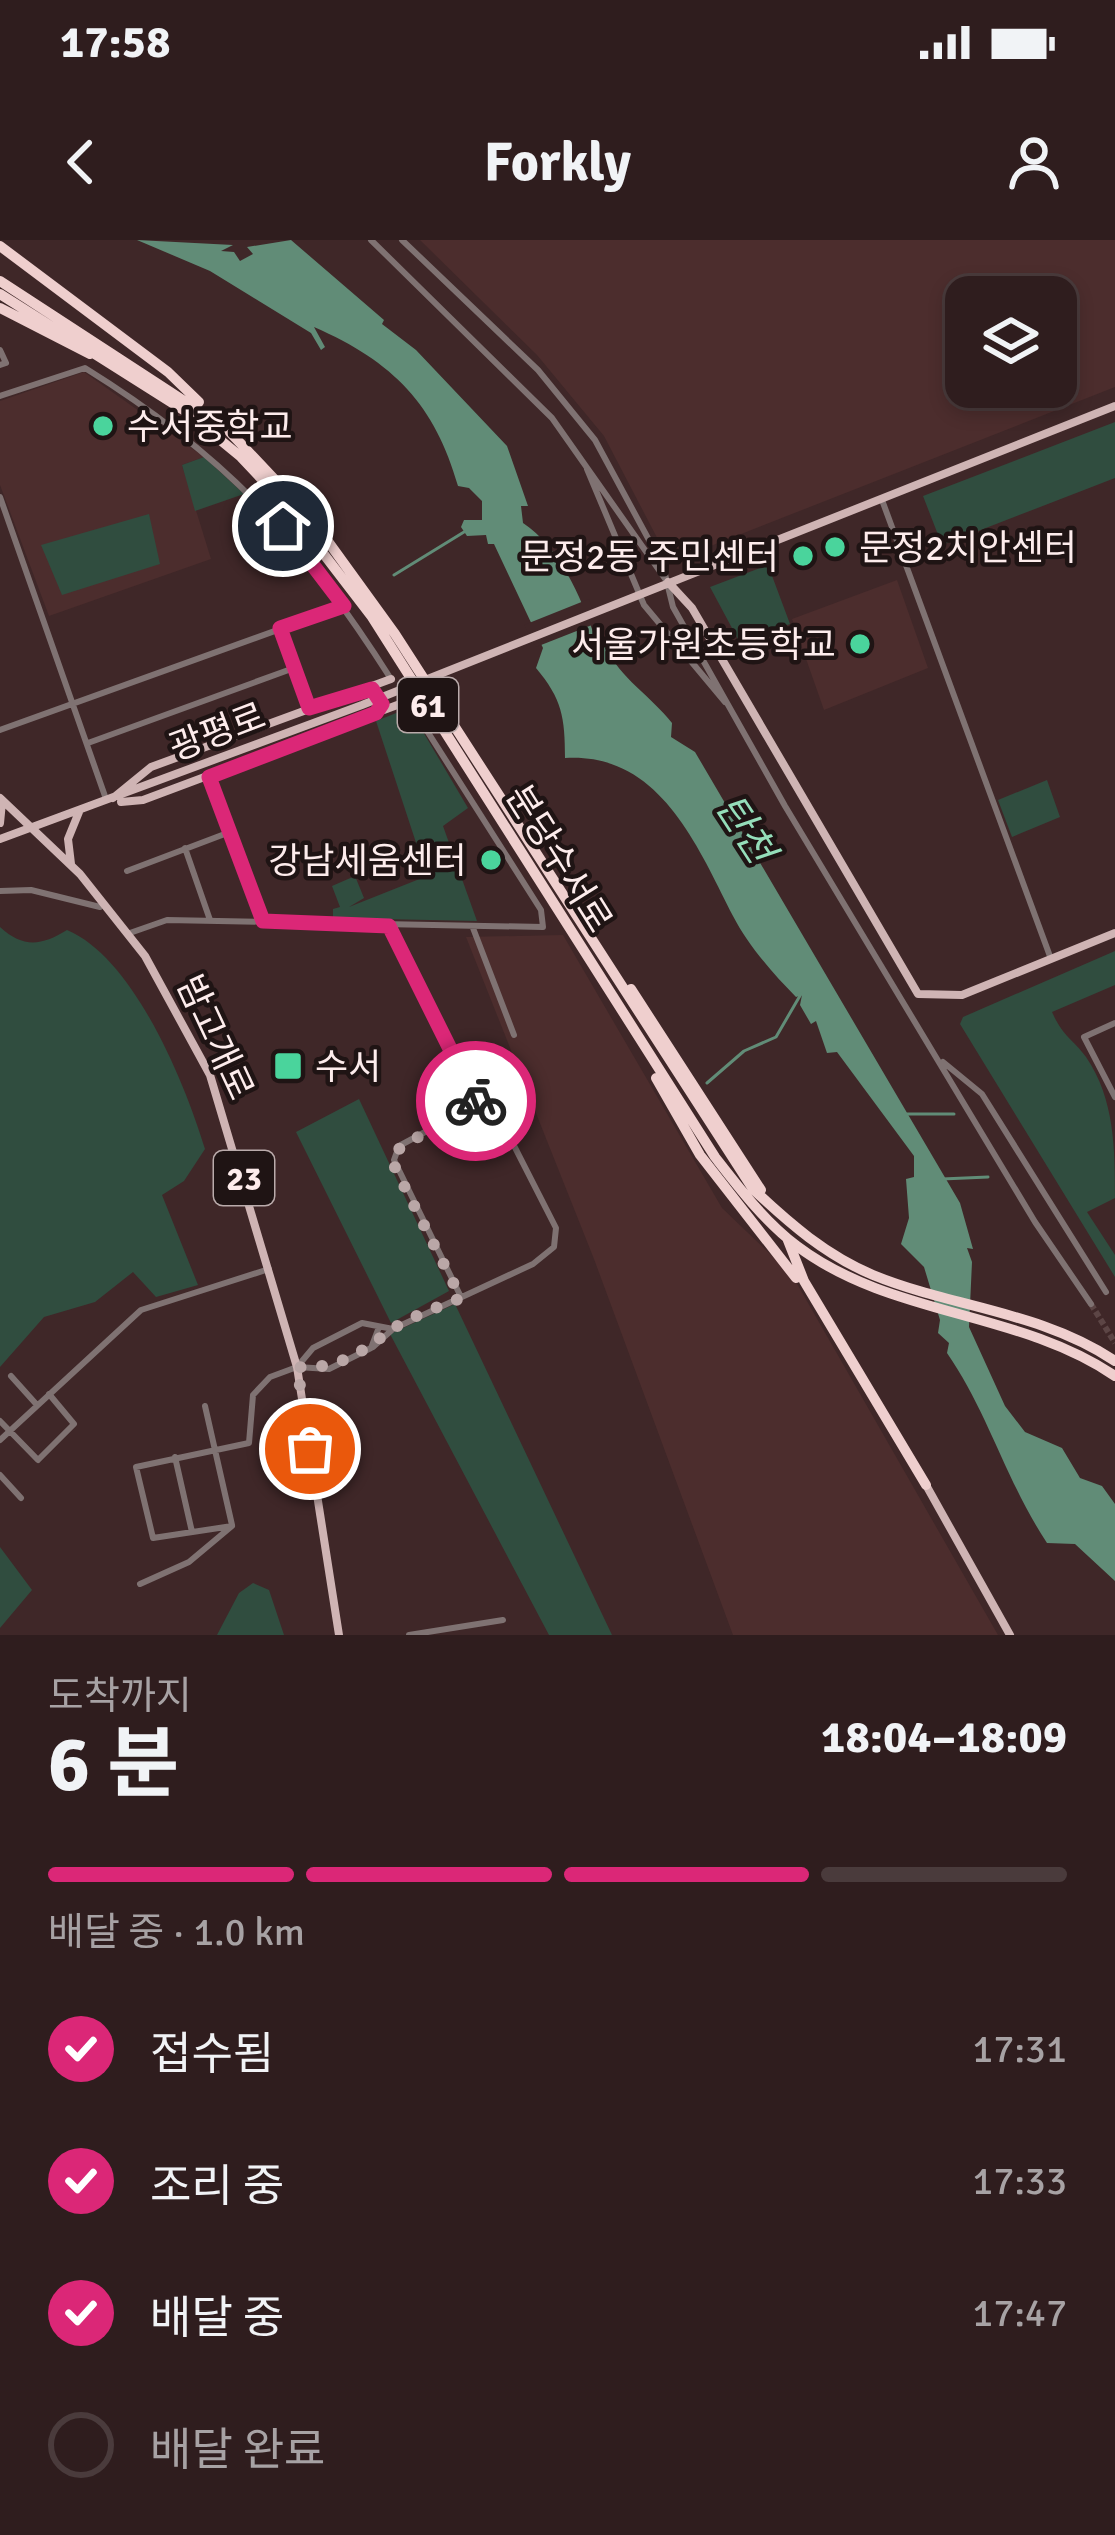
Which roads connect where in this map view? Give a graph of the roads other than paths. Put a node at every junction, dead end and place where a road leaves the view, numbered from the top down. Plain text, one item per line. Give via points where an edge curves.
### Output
1 (371, 240) edge
2 (402, 240) edge
3 (0, 246) edge
4 (0, 280) edge
5 (0, 294) edge
6 (0, 308) edge
7 (0, 350) edge
8 (110, 361) junction
9 (0, 365) edge
10 (0, 396) edge
11 (1115, 406) edge
12 (227, 430) junction
13 (581, 454) junction
14 (0, 497) edge
15 (880, 497) junction
16 (11, 527) junction
17 (0, 530) edge
18 (668, 582) junction
19 (344, 606) junction
20 (692, 608) junction
21 (677, 613) junction
22 (280, 628) junction
23 (294, 668) junction
24 (391, 679) joint
25 (357, 691) junction
26 (408, 701) joint
27 (74, 702) junction
28 (309, 708) junction
29 (733, 710) junction
30 (376, 713) junction
31 (0, 730) edge
32 (88, 743) junction
33 (209, 777) junction
34 (1, 799) edge
35 (107, 802) junction
36 (79, 812) junction
37 (0, 823) edge
38 (33, 827) junction
39 (230, 832) junction
40 (0, 839) edge
41 (185, 848) junction
42 (72, 866) junction
43 (127, 871) dead end
44 (0, 891) edge
45 (100, 907) junction
46 (210, 920) junction
47 (263, 921) junction
48 (389, 926) junction
49 (473, 928) junction
50 (1115, 932) edge
51 (128, 934) junction
52 (597, 948) junction
53 (1052, 959) junction
54 (1115, 1023) edge
55 (514, 1035) dead end
56 (936, 1056) junction
57 (1115, 1097) edge
58 (477, 1104) junction
59 (681, 1105) junction
60 (270, 1269) junction
61 (1106, 1292) dead end
62 (461, 1298) junction
63 (1090, 1304) tunnel mouth
64 (379, 1327) junction
65 (393, 1329) junction
66 (371, 1348) junction
67 (1115, 1361) edge
68 (297, 1367) junction
69 (11, 1376) dead end
70 (1115, 1376) edge
71 (49, 1394) junction
72 (37, 1405) junction
73 (206, 1406) dead end
74 (0, 1420) edge
75 (9, 1431) junction
76 (0, 1440) edge
77 (215, 1448) junction
78 (175, 1457) junction
79 (0, 1474) edge
80 (926, 1485) junction
81 (21, 1498) dead end
82 (232, 1526) junction
83 (192, 1532) junction
84 (140, 1584) dead end
85 (503, 1619) dead end
86 (439, 1633) edge
87 (339, 1635) edge
88 (409, 1635) edge
89 (1010, 1635) edge

1 - 13 street via 508,370
2 - 18 street via 538,370 595,440
3 - 12 highway via 168,372
4 - 12 highway, 분당수서로 / 61
5 - 8 highway, 분당수서로 / 61
6 - 8 highway
7 - 9 street
8 - 59 highway, 분당수서로 / 61 via 241,458 334,562
10 - 19 street via 86,368 222,464
11 - 15 main road, 광평로
12 - 52 highway, 분당수서로 / 61 via 352,570
13 - 18 street
13 - 29 street via 644,605
14 - 16 street
15 - 18 main road, 광평로
15 - 53 street
16 - 17 street
16 - 27 street
18 - 20 main road
18 - 21 street
18 - 35 main road, 광평로
19 - 22 street
19 - 24 street
20 - 21 main road
20 - 53 main road via 912,988 943,999
21 - 29 street
22 - 23 street, 광평로
22 - 27 street
23 - 28 street, 광평로
23 - 32 street
24 - 25 main road
25 - 28 main road
25 - 30 main road via 378,693
26 - 30 main road
26 - 49 street via 546,922 536,929
27 - 31 street
27 - 32 street
28 - 35 main road via 151,767
29 - 56 street
30 - 33 main road
32 - 35 street
33 - 35 main road via 143,800
33 - 39 street
34 - 37 main road
34 - 38 main road, 밤고개로 / 23
35 - 36 main road, 광평로
36 - 38 main road, 광평로
36 - 42 main road via 68,838
38 - 40 main road, 광평로
38 - 42 main road, 밤고개로 / 23
39 - 41 street
39 - 47 street
41 - 43 street
41 - 46 street
42 - 45 main road, 밤고개로 / 23
44 - 45 street
45 - 51 main road, 밤고개로 / 23
46 - 47 street
46 - 51 street via 150,923
47 - 48 street
48 - 49 street
48 - 58 street
49 - 55 street
50 - 53 main road
51 - 60 main road, 밤고개로 / 23 via 200,1052
52 - 59 highway, 분당수서로 / 61
52 - 80 highway via 777,1215 804,1282
54 - 57 street via 1084,1036
56 - 61 street via 982,1094
56 - 63 street
58 - 62 street via 394,1152
58 - 62 street via 505,1128 557,1235 542,1259
59 - 67 highway, 분당수서로 / 61 via 754,1190 824,1250 886,1280 1048,1325
59 - 70 highway, 분당수서로 / 61 via 770,1222 824,1263 903,1297 1036,1333
59 - 80 highway via 725,1190 791,1271
60 - 68 main road, 밤고개로 / 23
60 - 71 street via 146,1308
62 - 65 street
64 - 65 street
64 - 66 street
64 - 68 street via 362,1323 314,1348
65 - 66 street
66 - 68 street via 329,1369
68 - 77 street via 255,1390 249,1443
68 - 87 main road, 밤고개로 / 23
69 - 72 street
71 - 72 street
71 - 75 street via 74,1424 38,1460
72 - 75 street
73 - 77 street
74 - 75 street
75 - 76 street
77 - 78 street
77 - 82 street
78 - 83 street
78 - 83 street via 136,1467 153,1538
79 - 81 street
80 - 89 main road
82 - 83 street
82 - 84 street via 189,1562
85 - 86 street
86 - 88 street

